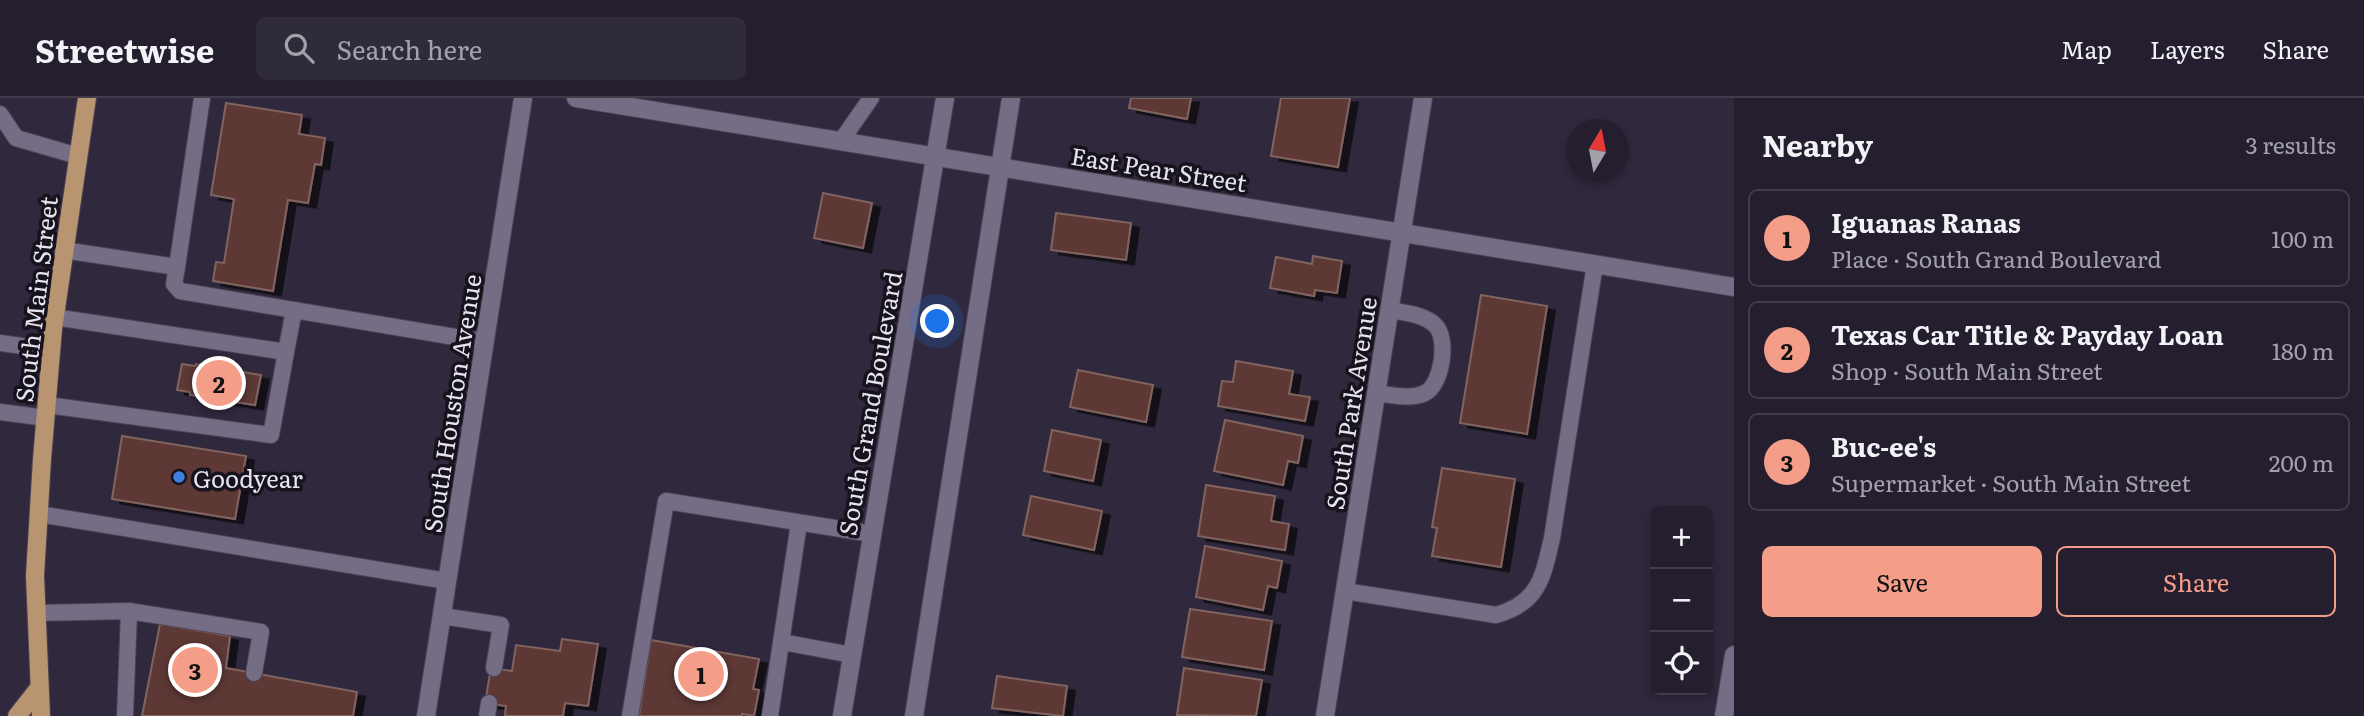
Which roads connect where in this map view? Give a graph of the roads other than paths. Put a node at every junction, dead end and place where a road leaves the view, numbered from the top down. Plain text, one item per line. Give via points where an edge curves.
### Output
1 (87, 98) edge
2 (202, 98) edge
3 (523, 98) edge
4 (576, 98) edge
5 (871, 98) edge
6 (945, 98) edge
7 (1011, 98) edge
8 (1423, 98) edge
9 (0, 114) edge
10 (841, 141) junction
11 (78, 156) junction
12 (936, 156) junction
13 (1001, 167) junction
14 (1402, 232) junction
15 (63, 250) junction
16 (1595, 264) junction
17 (177, 267) junction
18 (1734, 287) edge
19 (294, 310) junction
20 (1389, 310) junction
21 (54, 317) junction
22 (485, 342) junction
23 (0, 343) edge
24 (51, 350) junction
25 (286, 352) junction
26 (1376, 393) junction
27 (46, 411) junction
28 (0, 412) edge
29 (39, 514) junction
30 (799, 523) junction
31 (872, 534) junction
32 (447, 581) junction
33 (1345, 591) junction
34 (129, 611) junction
35 (36, 613) junction
36 (442, 616) junction
37 (782, 642) junction
38 (852, 655) junction
39 (1733, 667) edge
40 (494, 668) dead end
41 (254, 673) dead end
42 (39, 688) junction
43 (18, 716) edge
44 (41, 716) edge
45 (125, 716) edge
46 (426, 716) edge
47 (630, 716) edge
48 (770, 716) edge
49 (842, 716) edge
50 (914, 716) edge
51 (1325, 716) edge
52 (1724, 716) edge

1 - 11 main road, South Main Street
2 - 17 lane
3 - 22 street, South Houston Avenue
4 - 10 street, East Pear Street
5 - 10 lane
6 - 12 street, South Grand Boulevard
7 - 13 street
8 - 14 street, South Park Avenue
9 - 11 lane via 16,138
10 - 12 street, East Pear Street
11 - 15 main road, South Main Street
12 - 13 street, East Pear Street
12 - 31 street, South Grand Boulevard
13 - 14 street, East Pear Street
13 - 50 street
14 - 16 street, East Pear Street
14 - 20 street, South Park Avenue
15 - 17 lane
15 - 21 main road, South Main Street
16 - 18 street, East Pear Street
16 - 33 lane via 1552,538 1545,569 1532,595 1516,609 1496,615
17 - 19 lane via 174,285 180,291
19 - 22 lane
19 - 25 lane
20 - 26 street, South Park Avenue
20 - 26 lane via 1424,317 1437,327 1444,341 1437,382 1426,393 1407,397
21 - 24 main road, South Main Street
21 - 25 lane
22 - 32 street, South Houston Avenue
23 - 24 lane
24 - 27 main road, South Main Street
25 - 27 lane via 271,435
26 - 33 street, South Park Avenue
27 - 28 lane
27 - 29 main road, South Main Street
29 - 32 lane
29 - 35 main road, South Main Street
30 - 31 lane
30 - 37 lane
30 - 47 lane via 666,501
31 - 38 street, South Grand Boulevard
32 - 36 street, South Houston Avenue
33 - 51 street, South Park Avenue
34 - 35 lane
34 - 41 lane via 261,632
34 - 45 lane
35 - 42 main road, South Main Street
36 - 40 lane via 500,625
36 - 46 street, South Houston Avenue
37 - 38 lane
37 - 48 lane
38 - 49 street, South Grand Boulevard
39 - 52 street
42 - 43 main road
42 - 44 main road, South Main Street

